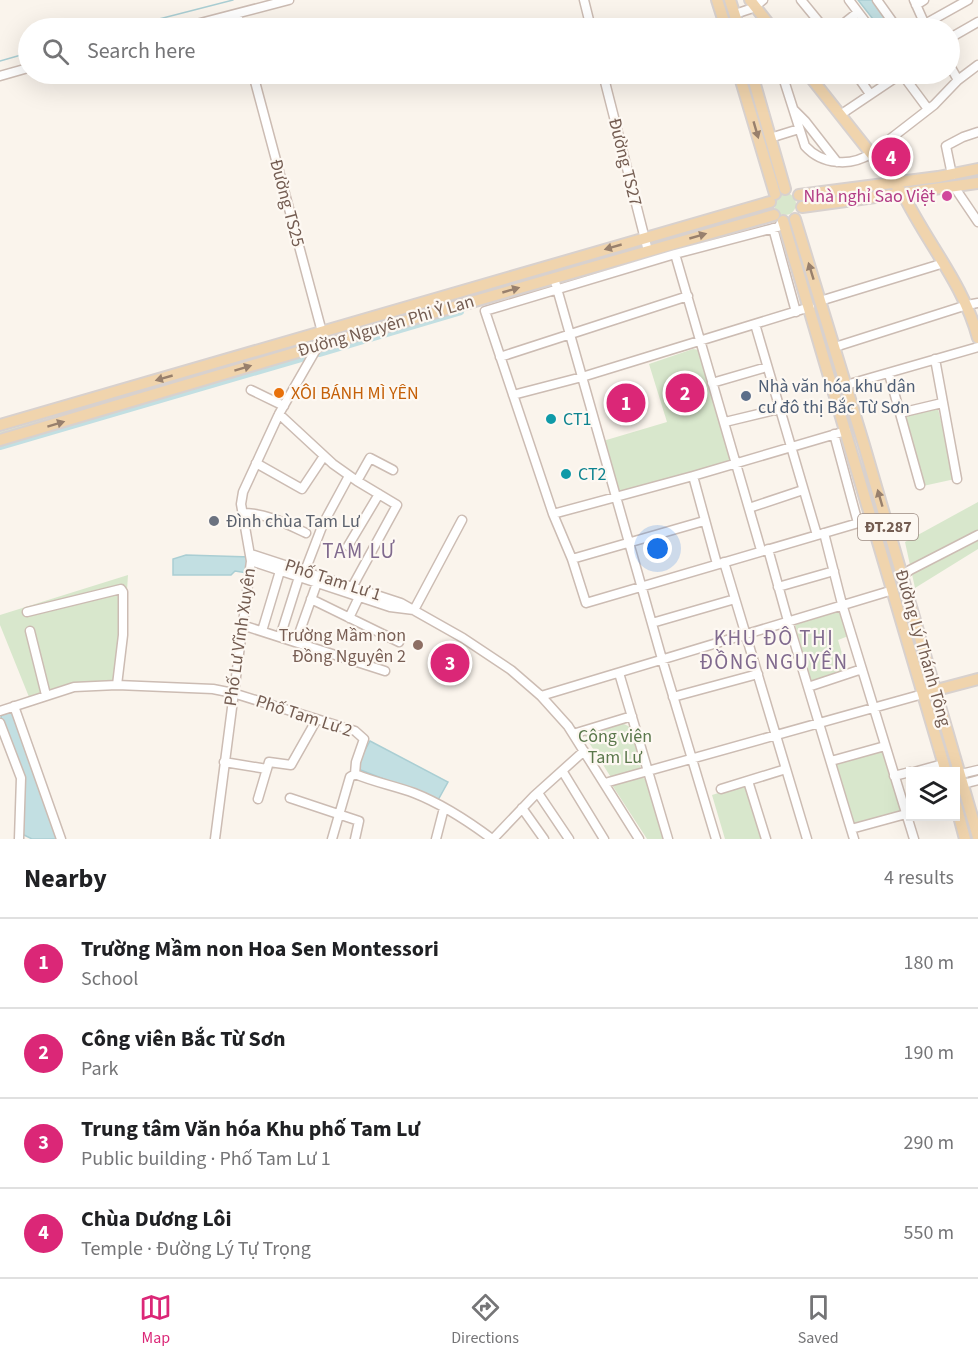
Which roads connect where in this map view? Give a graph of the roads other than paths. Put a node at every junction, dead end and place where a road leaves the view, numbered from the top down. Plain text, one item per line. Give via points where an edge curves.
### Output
1 (289, 0) edge
2 (584, 0) edge
3 (717, 0) edge
4 (729, 0) edge
5 (801, 0) edge
6 (849, 0) edge
7 (877, 0) edge
8 (924, 0) edge
9 (968, 0) edge
10 (756, 2) edge
11 (915, 2) edge
12 (858, 12) junction
13 (237, 14) junction
14 (735, 14) junction
15 (221, 18) edge
16 (238, 18) edge
17 (588, 18) edge
18 (723, 18) edge
19 (736, 18) edge
20 (765, 18) edge
21 (816, 18) edge
22 (850, 18) edge
23 (862, 18) edge
24 (890, 18) edge
25 (922, 18) edge
26 (939, 18) edge
27 (978, 22) edge
28 (960, 32) edge
29 (978, 65) edge
30 (18, 71) edge
31 (0, 76) edge
32 (960, 78) edge
33 (256, 84) edge
34 (606, 84) edge
35 (742, 84) edge
36 (755, 84) edge
37 (785, 84) edge
38 (816, 84) edge
39 (862, 84) edge
40 (886, 84) edge
41 (909, 84) edge
42 (955, 84) edge
43 (870, 94) junction
44 (793, 109) junction
45 (928, 109) junction
46 (840, 115) junction
47 (799, 129) junction
48 (978, 132) edge
49 (770, 138) junction
50 (872, 153) junction
51 (837, 162) junction
52 (978, 170) edge
53 (952, 175) junction
54 (895, 183) junction
55 (978, 183) edge
56 (955, 188) junction
57 (903, 194) junction
58 (777, 195) junction
59 (799, 195) junction
60 (802, 207) junction
61 (778, 218) junction
62 (795, 219) junction
63 (978, 222) edge
64 (773, 228) junction
65 (645, 237) junction
66 (648, 251) junction
67 (675, 254) junction
68 (944, 263) junction
69 (554, 278) junction
70 (558, 290) junction
71 (688, 296) junction
72 (815, 304) junction
73 (974, 309) edge
74 (796, 312) junction
75 (755, 324) junction
76 (322, 332) junction
77 (570, 333) junction
78 (978, 338) edge
79 (700, 341) junction
80 (318, 346) junction
81 (978, 346) edge
82 (835, 347) junction
83 (500, 357) junction
84 (935, 359) junction
85 (767, 367) junction
86 (841, 368) junction
87 (829, 372) junction
88 (889, 374) junction
89 (582, 376) junction
90 (712, 383) junction
91 (846, 385) junction
92 (251, 390) dead end
93 (513, 395) junction
94 (942, 403) junction
95 (779, 409) junction
96 (282, 410) junction
97 (900, 413) junction
98 (725, 422) junction
99 (0, 425) edge
100 (846, 431) junction
101 (834, 434) junction
102 (0, 440) edge
103 (791, 446) junction
104 (324, 456) junction
105 (256, 463) junction
106 (736, 463) junction
107 (393, 470) dead end
108 (693, 476) junction
109 (353, 478) junction
110 (957, 479) dead end
111 (920, 485) dead end
112 (804, 490) junction
113 (379, 494) junction
114 (615, 496) junction
115 (749, 507) junction
116 (242, 513) junction
117 (553, 514) junction
118 (872, 519) junction
119 (462, 520) dead end
120 (704, 521) junction
121 (858, 523) junction
122 (306, 533) dead end
123 (820, 534) junction
124 (978, 535) edge
125 (629, 542) junction
126 (348, 546) dead end
127 (765, 550) junction
128 (251, 558) junction
129 (572, 560) junction
130 (720, 563) junction
131 (280, 571) junction
132 (834, 571) junction
133 (302, 575) junction
134 (902, 576) junction
135 (317, 583) junction
136 (642, 586) junction
137 (778, 587) junction
138 (350, 590) junction
139 (893, 590) junction
140 (359, 597) junction
141 (311, 599) junction
142 (735, 599) junction
143 (842, 604) junction
144 (414, 610) junction
145 (27, 612) dead end
146 (349, 618) junction
147 (788, 621) junction
148 (652, 623) junction
149 (242, 625) junction
150 (262, 631) junction
151 (30, 632) dead end
152 (746, 635) junction
153 (280, 636) junction
154 (296, 642) junction
155 (399, 642) dead end
156 (662, 659) junction
157 (862, 669) junction
158 (384, 670) dead end
159 (619, 673) junction
160 (758, 674) junction
161 (978, 679) edge
162 (117, 685) junction
163 (808, 687) junction
164 (935, 691) junction
165 (233, 693) junction
166 (923, 694) junction
167 (46, 695) junction
168 (541, 696) junction
169 (674, 697) junction
170 (873, 707) junction
171 (8, 708) edge
172 (632, 716) junction
173 (317, 719) junction
174 (0, 723) edge
175 (819, 723) junction
176 (573, 734) junction
177 (776, 735) junction
178 (885, 746) junction
179 (584, 751) junction
180 (692, 759) junction
181 (831, 761) junction
182 (224, 762) junction
183 (944, 767) edge
184 (267, 769) junction
185 (786, 769) junction
186 (978, 770) edge
187 (647, 771) junction
188 (563, 772) junction
189 (906, 773) edge
190 (355, 774) junction
191 (894, 776) junction
192 (962, 779) junction
193 (978, 780) edge
194 (748, 781) junction
195 (605, 783) junction
196 (721, 789) dead end
197 (538, 793) junction
198 (290, 798) dead end
199 (258, 799) dead end
200 (444, 808) junction
201 (522, 808) junction
202 (906, 813) joint
203 (340, 814) junction
204 (960, 818) edge
205 (908, 821) edge
206 (851, 829) junction
207 (978, 836) edge
208 (490, 838) edge
209 (804, 838) edge
210 (19, 839) edge
211 (61, 839) edge
212 (215, 839) edge
213 (332, 839) edge
214 (355, 839) edge
215 (436, 839) edge
216 (544, 839) edge
217 (568, 839) edge
218 (604, 839) edge
219 (639, 839) edge
220 (668, 839) edge
221 (716, 839) edge
222 (766, 839) edge
223 (854, 839) edge
224 (914, 839) edge
225 (967, 839) edge

1 - 13 street
2 - 17 street
3 - 18 main road
4 - 14 main road
5 - 21 street
6 - 12 street
7 - 24 street
8 - 11 street
9 - 26 street
10 - 14 street
10 - 20 main road
11 - 25 street
12 - 22 street
12 - 23 street
13 - 15 street
13 - 16 street
14 - 19 main road
27 - 28 street
29 - 32 street
30 - 31 street
33 - 76 street, Đường TS25
34 - 65 street, Đường TS27
35 -> 58 main road
36 - 49 main road
37 - 44 street
38 - 46 main road
39 - 43 street
40 - 43 street
41 - 45 street
42 - 45 street
43 - 46 street
44 - 47 street
44 - 51 street
45 - 50 street
46 - 50 main road
47 - 49 street
47 - 51 street via 805,146 814,155
48 - 53 street via 946,146
49 - 58 main road
50 - 51 street via 861,159
50 - 54 main road
52 - 53 main road
53 - 54 main road
54 - 57 main road
54 - 59 main road
55 - 56 main road
56 - 57 main road
56 - 63 street
57 - 60 main road
57 - 68 main road
58 - 59 main road via 793,191
58 - 61 main road
58 - 65 main road, Đường Nguyên Phi Ỷ Lan
59 - 60 main road
60 - 62 main road
61 - 62 main road
61 - 64 street via 778,227
66 -> 61 main road, Đường Nguyên Phi Ỷ Lan
61 - 72 main road, Đường Lý Thánh Tông / ĐT.287
72 -> 62 main road, Đường Lý Thánh Tông / ĐT.287
64 - 67 street
64 - 74 street
65 - 66 street, Đường TS27
65 -> 76 main road, Đường Nguyên Phi Ỷ Lan
66 - 69 main road, Đường Nguyên Phi Ỷ Lan
67 - 70 street
67 - 71 street
68 - 72 street
68 - 73 main road
69 - 70 street
80 -> 69 main road, Đường Nguyên Phi Ỷ Lan
70 - 77 street
70 - 83 street via 485,311
71 - 77 street
71 - 79 street
72 - 74 street
72 - 82 main road, Đường Lý Thánh Tông / ĐT.287
72 - 87 main road, Đường Lý Thánh Tông / ĐT.287
73 - 78 main road
73 - 82 street
74 - 75 street
75 - 79 street
75 - 85 street
76 - 80 main road
76 -> 99 main road, Đường Nguyên Phi Ỷ Lan
77 - 83 street
77 - 89 street
79 - 89 street
79 - 90 street
80 - 96 street, Phố Lư Vĩnh Xuyên
102 -> 80 main road, Đường Nguyên Phi Ỷ Lan
81 - 84 street
82 - 86 main road, Đường Lý Thánh Tông / ĐT.287
83 - 93 street
84 - 88 street
84 - 94 street
85 - 90 street
85 - 95 street
86 - 87 main road
86 - 91 main road, Đường Lý Thánh Tông / ĐT.287
87 - 100 main road, Đường Lý Thánh Tông / ĐT.287
88 - 91 street
88 - 97 street
89 - 93 street
89 - 114 street
90 - 98 street
134 -> 91 main road, Đường Lý Thánh Tông / ĐT.287
92 - 96 street
93 - 117 street
94 - 97 street
94 - 110 street
95 - 98 street
95 - 103 street
96 - 104 street
96 - 105 street, Phố Lư Vĩnh Xuyên
97 - 111 street
98 - 106 street
100 - 101 street
100 - 118 main road, Đường Lý Thánh Tông / ĐT.287
101 - 103 street
101 - 121 street
103 - 106 street
103 - 112 street
104 - 105 street via 302,489
104 - 109 street
105 - 116 street, Phố Lư Vĩnh Xuyên via 243,492
106 - 108 street
106 - 115 street
107 - 109 street via 370,458
108 - 114 street
108 - 120 street
109 - 113 street
109 - 133 street via 323,524
112 - 115 street
112 - 123 street
113 - 126 street
113 - 138 street via 397,505
114 - 117 street
114 - 125 street
115 - 127 street
116 - 122 street via 256,513
116 - 128 street, Phố Lư Vĩnh Xuyên
117 - 129 street
118 - 121 street
118 - 139 main road, Đường Lý Thánh Tông / ĐT.287
119 - 144 street
120 - 125 street
120 - 130 street
121 - 123 street
123 - 127 street
123 - 132 street
124 - 134 street
125 - 129 street
125 - 136 street
127 - 130 street
127 - 137 street
128 - 131 street, Phố Tam Lư 1
128 - 133 street, Phố Tam Lư 1
128 - 149 street, Phố Lư Vĩnh Xuyên
129 - 136 street via 586,603
130 - 136 street
130 - 142 street
131 - 133 street, Phố Tam Lư 1
131 - 150 street
132 - 137 street
132 - 143 street
133 - 135 street, Phố Tam Lư 1
133 - 138 street, Phố Tam Lư 1
133 - 153 street
134 - 164 main road, Đường Lý Thánh Tông / ĐT.287
135 - 138 street, Phố Tam Lư 1
135 - 141 street
136 - 148 street
137 - 147 street
138 - 140 street, Phố Tam Lư 1
138 - 144 street, Phố Tam Lư 1
139 - 143 street
139 - 166 main road, Đường Lý Thánh Tông / ĐT.287
140 - 144 street, Phố Tam Lư 1
140 - 146 street
141 - 146 street
141 - 154 street
142 - 148 street
142 - 152 street
143 - 147 street
143 - 157 street
144 - 168 street, Phố Tam Lư 1 via 496,659
145 - 162 street via 121,589 123,635
146 - 155 street
147 - 152 street
147 - 163 street
148 - 156 street
149 - 150 street
149 - 165 street, Phố Lư Vĩnh Xuyên
150 - 153 street
151 - 167 street
152 - 156 street
152 - 160 street
153 - 154 street
154 - 158 street
156 - 159 street
156 - 169 street
157 - 163 street
157 - 170 street
159 - 168 street
159 - 172 street
160 - 169 street
160 - 177 street
161 - 164 main road
162 - 165 street, Phố Tam Lư 2
162 - 167 street, Phố Tam Lư 2 via 74,687
163 - 175 street
164 - 166 main road
164 - 192 main road, Đường Lý Thánh Tông / ĐT.287
165 - 173 street, Phố Tam Lư 2
165 - 182 street, Phố Lư Vĩnh Xuyên
166 - 170 street
166 - 183 main road, Đường Lý Thánh Tông / ĐT.287
167 - 171 street, Phố Tam Lư 2
168 - 176 street, Phố Tam Lư 1
169 - 180 street
170 - 175 street
170 - 178 street
171 - 211 street
172 - 176 street
172 - 187 street
173 - 184 street via 291,765 269,762
173 - 190 street, Phố Tam Lư 2 via 355,731 364,739
174 - 210 street via 21,778
175 - 177 street
175 - 181 street
176 - 179 street, Phố Tam Lư 1
177 - 180 street
177 - 185 street
178 - 181 street
178 - 191 street
179 - 188 street
179 - 195 street, Phố Tam Lư 1
180 - 187 street
180 - 221 street
181 - 206 street
182 - 184 street
182 - 212 street, Phố Lư Vĩnh Xuyên
184 - 199 street
185 - 194 street
185 - 209 street
186 - 192 street
187 - 195 street
187 - 220 street
188 - 197 street
188 - 218 street
189 - 191 street
190 - 200 street
190 - 203 street via 350,777
191 - 202 street
192 - 193 street
192 - 207 main road, Đường Lý Thánh Tông / ĐT.287
194 - 196 street
194 - 222 street
195 - 219 street, Phố Tam Lư 1
197 - 201 street
197 - 217 street
198 - 203 street
200 - 208 street
200 - 215 street
201 - 208 street
201 - 216 street
202 - 206 street
203 - 213 street
203 - 214 street via 359,821
204 - 225 main road
205 - 224 street
206 - 223 street
207 - 225 street

